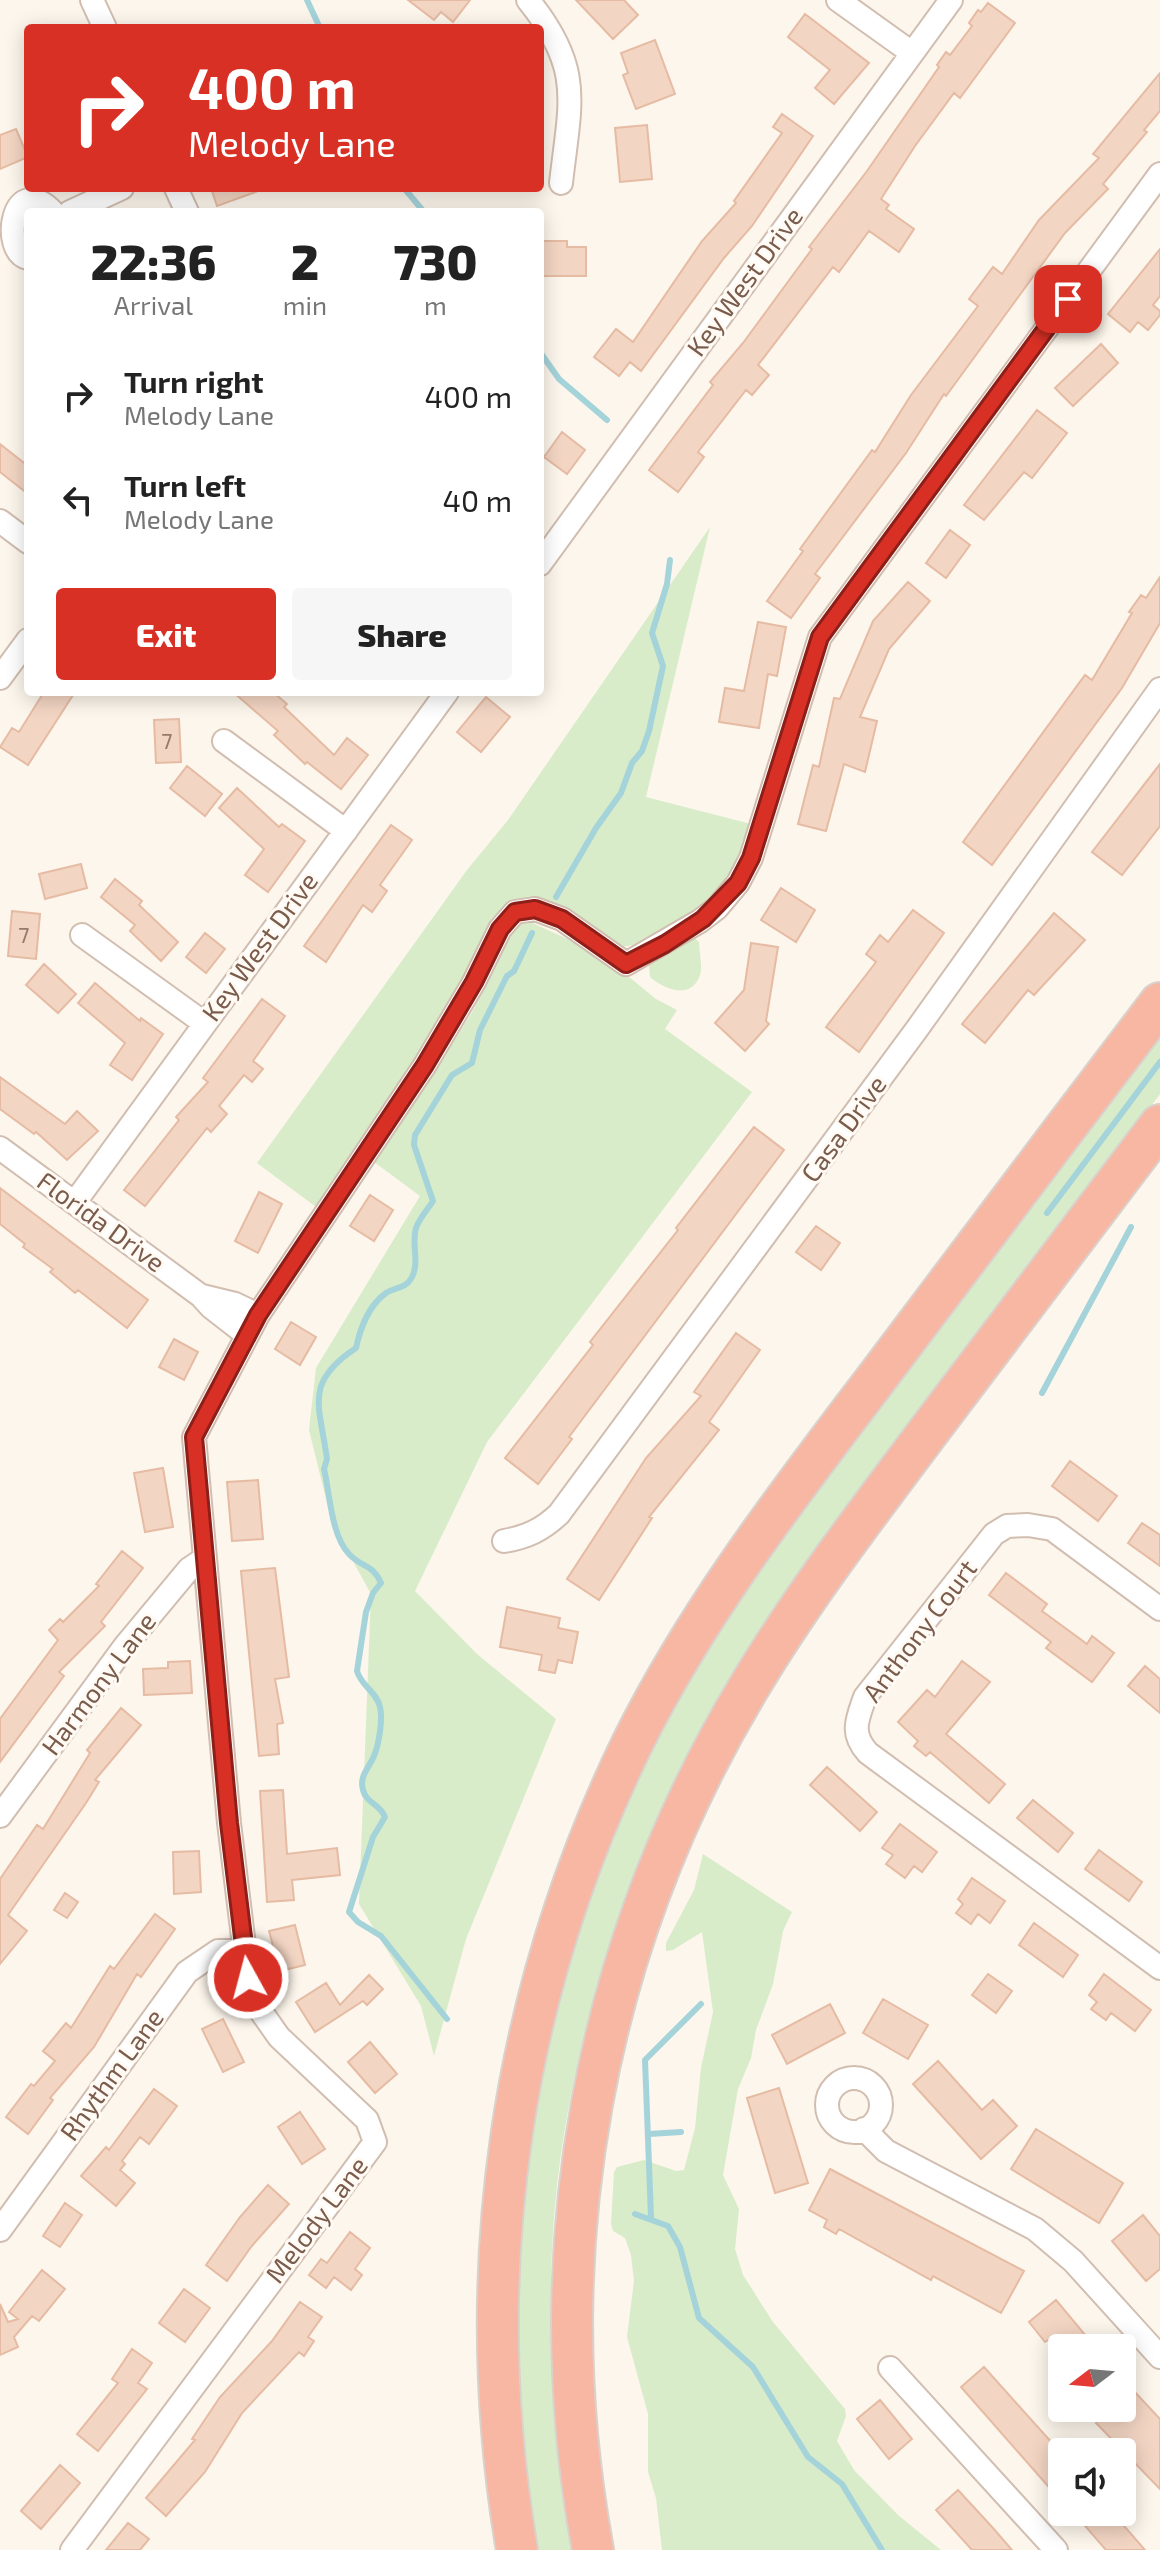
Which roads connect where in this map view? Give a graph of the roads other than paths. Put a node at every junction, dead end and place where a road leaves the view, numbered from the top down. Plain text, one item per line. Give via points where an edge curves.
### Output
1 (92, 0) edge
2 (528, 0) edge
3 (838, 0) edge
4 (951, 0) edge
5 (103, 24) edge
6 (912, 53) junction
7 (1160, 174) edge
8 (561, 183) dead end
9 (113, 192) edge
10 (48, 208) edge
11 (79, 208) edge
12 (24, 257) edge
13 (0, 521) edge
14 (24, 539) edge
15 (544, 559) edge
16 (24, 645) edge
17 (0, 678) edge
18 (1160, 689) edge
19 (444, 696) edge
20 (224, 741) dead end
21 (346, 831) junction
22 (82, 935) dead end
23 (1160, 1003) edge
24 (204, 1023) junction
25 (1160, 1125) edge
26 (0, 1148) edge
27 (75, 1202) junction
28 (252, 1325) junction
29 (504, 1541) dead end
30 (204, 1559) junction
31 (1160, 1609) edge
32 (0, 1816) edge
33 (244, 1951) junction
34 (1160, 1968) edge
35 (864, 2129) dead end
36 (0, 2230) edge
37 (1160, 2357) edge
38 (890, 2368) dead end
39 (72, 2550) edge
40 (517, 2550) edge
41 (593, 2550) edge
42 (1056, 2550) edge

1 - 5 street
2 - 8 street via 551,28 570,75
3 - 6 street
4 - 6 street, Key West Drive
6 - 15 street, Key West Drive
7 - 28 street, Melody Lane via 820,637 751,858 728,897 677,937 626,964 562,919 535,909 515,912 500,929 425,1065
9 - 11 street
10 - 12 street via 32,200 4,214 5,245
13 - 14 street
16 - 17 street
18 - 29 street, Casa Drive via 559,1514 523,1538
19 - 21 street, Key West Drive
20 - 21 street
21 - 24 street, Key West Drive
22 - 24 street
23 - 40 highway via 744,1557 669,1677 605,1803 555,1937 520,2074 509,2142 497,2355 500,2426
24 - 27 street, Key West Drive
25 - 41 highway via 786,1628 714,1750 654,1879 598,2069 575,2221 571,2366
26 - 27 street, Florida Drive
27 - 28 street, Florida Drive via 211,1307
28 - 30 street, Melody Lane via 194,1437
30 - 32 street, Harmony Lane via 189,1569 125,1646
30 - 33 street, Melody Lane
31 - 34 street, Anthony Court via 1052,1529 1007,1526 994,1534 865,1697 854,1728 868,1753
33 - 36 street, Rhythm Lane via 218,1951 187,1972
33 - 39 street, Melody Lane via 260,2010 306,2065 367,2120 375,2142
35 - 37 street via 886,2151 1056,2245
38 - 42 street

